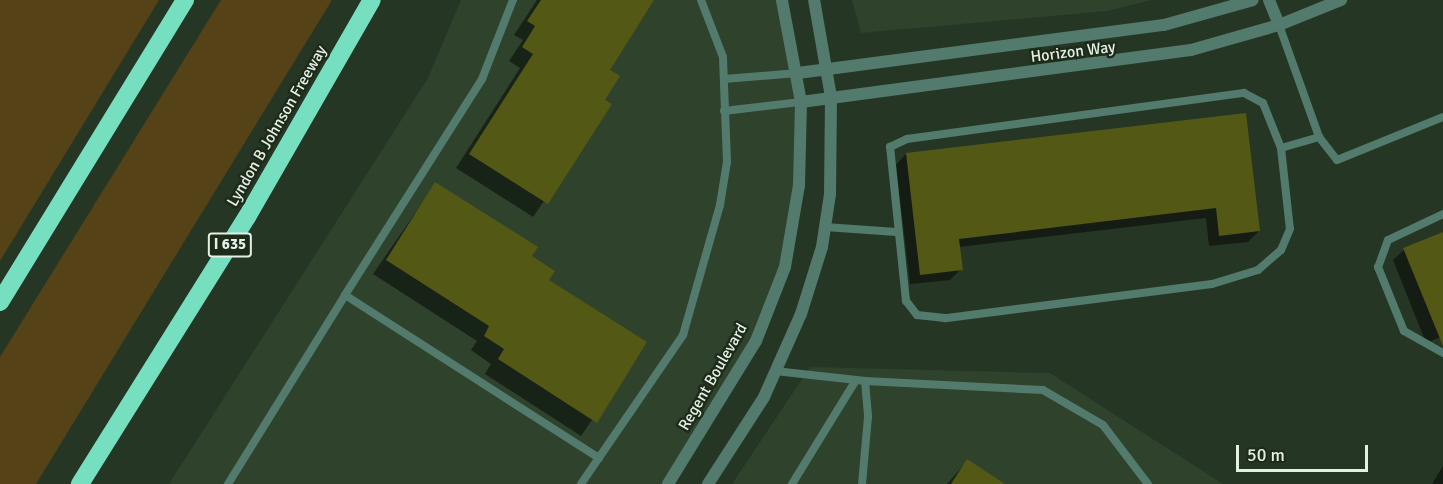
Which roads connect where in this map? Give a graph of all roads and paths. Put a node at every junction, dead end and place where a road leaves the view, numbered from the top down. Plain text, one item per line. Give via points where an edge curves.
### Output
1 (185, 0) edge
2 (372, 0) edge
3 (513, 0) edge
4 (701, 0) edge
5 (782, 0) edge
6 (814, 0) edge
7 (1252, 0) edge
8 (1269, 0) edge
9 (1341, 0) edge
10 (1279, 25) junction
11 (829, 72) junction
12 (798, 73) junction
13 (724, 79) junction
14 (831, 97) junction
15 (801, 102) junction
16 (724, 111) junction
17 (1443, 117) edge
18 (1319, 137) junction
19 (1281, 148) junction
20 (1443, 214) edge
21 (825, 227) junction
22 (896, 232) junction
23 (345, 295) junction
24 (0, 302) edge
25 (1443, 353) edge
26 (775, 371) junction
27 (860, 380) junction
28 (599, 458) junction
29 (80, 484) edge
30 (228, 484) edge
31 (581, 484) edge
32 (668, 484) edge
33 (708, 484) edge
34 (792, 484) edge
35 (862, 484) edge
36 (1148, 484) edge

1 - 24 highway
2 - 29 highway, Lyndon B Johnson Freeway / I 635 via 247,217
3 - 23 lane via 482,79
4 - 13 lane via 723,57
5 - 12 street, Regent Boulevard
6 - 11 street
7 - 11 street, Horizon Way via 1164,25
8 - 10 street
9 - 10 street, Horizon Way
10 - 14 street, Horizon Way via 1138,60
10 - 18 lane
11 - 12 street, Horizon Way
11 - 14 street
12 - 13 lane
12 - 15 street, Regent Boulevard
13 - 16 lane
14 - 15 street, Horizon Way
14 - 21 street
15 - 16 lane
15 - 32 street, Regent Boulevard via 799,184 776,293 756,341
16 - 28 lane via 727,162 720,205 683,334
17 - 18 lane via 1337,160
18 - 19 lane
19 - 22 lane via 1263,103 1244,93 907,139 890,147
19 - 22 lane via 1290,229 1281,250 1258,270 1212,284 945,318 917,315 906,301
20 - 25 lane via 1388,240 1378,267 1404,331
21 - 22 lane
21 - 26 street via 801,314
23 - 28 lane
23 - 30 lane
26 - 27 lane
26 - 33 street
27 - 34 lane
27 - 35 lane via 868,417
27 - 36 lane via 1042,390 1103,425
28 - 31 lane

